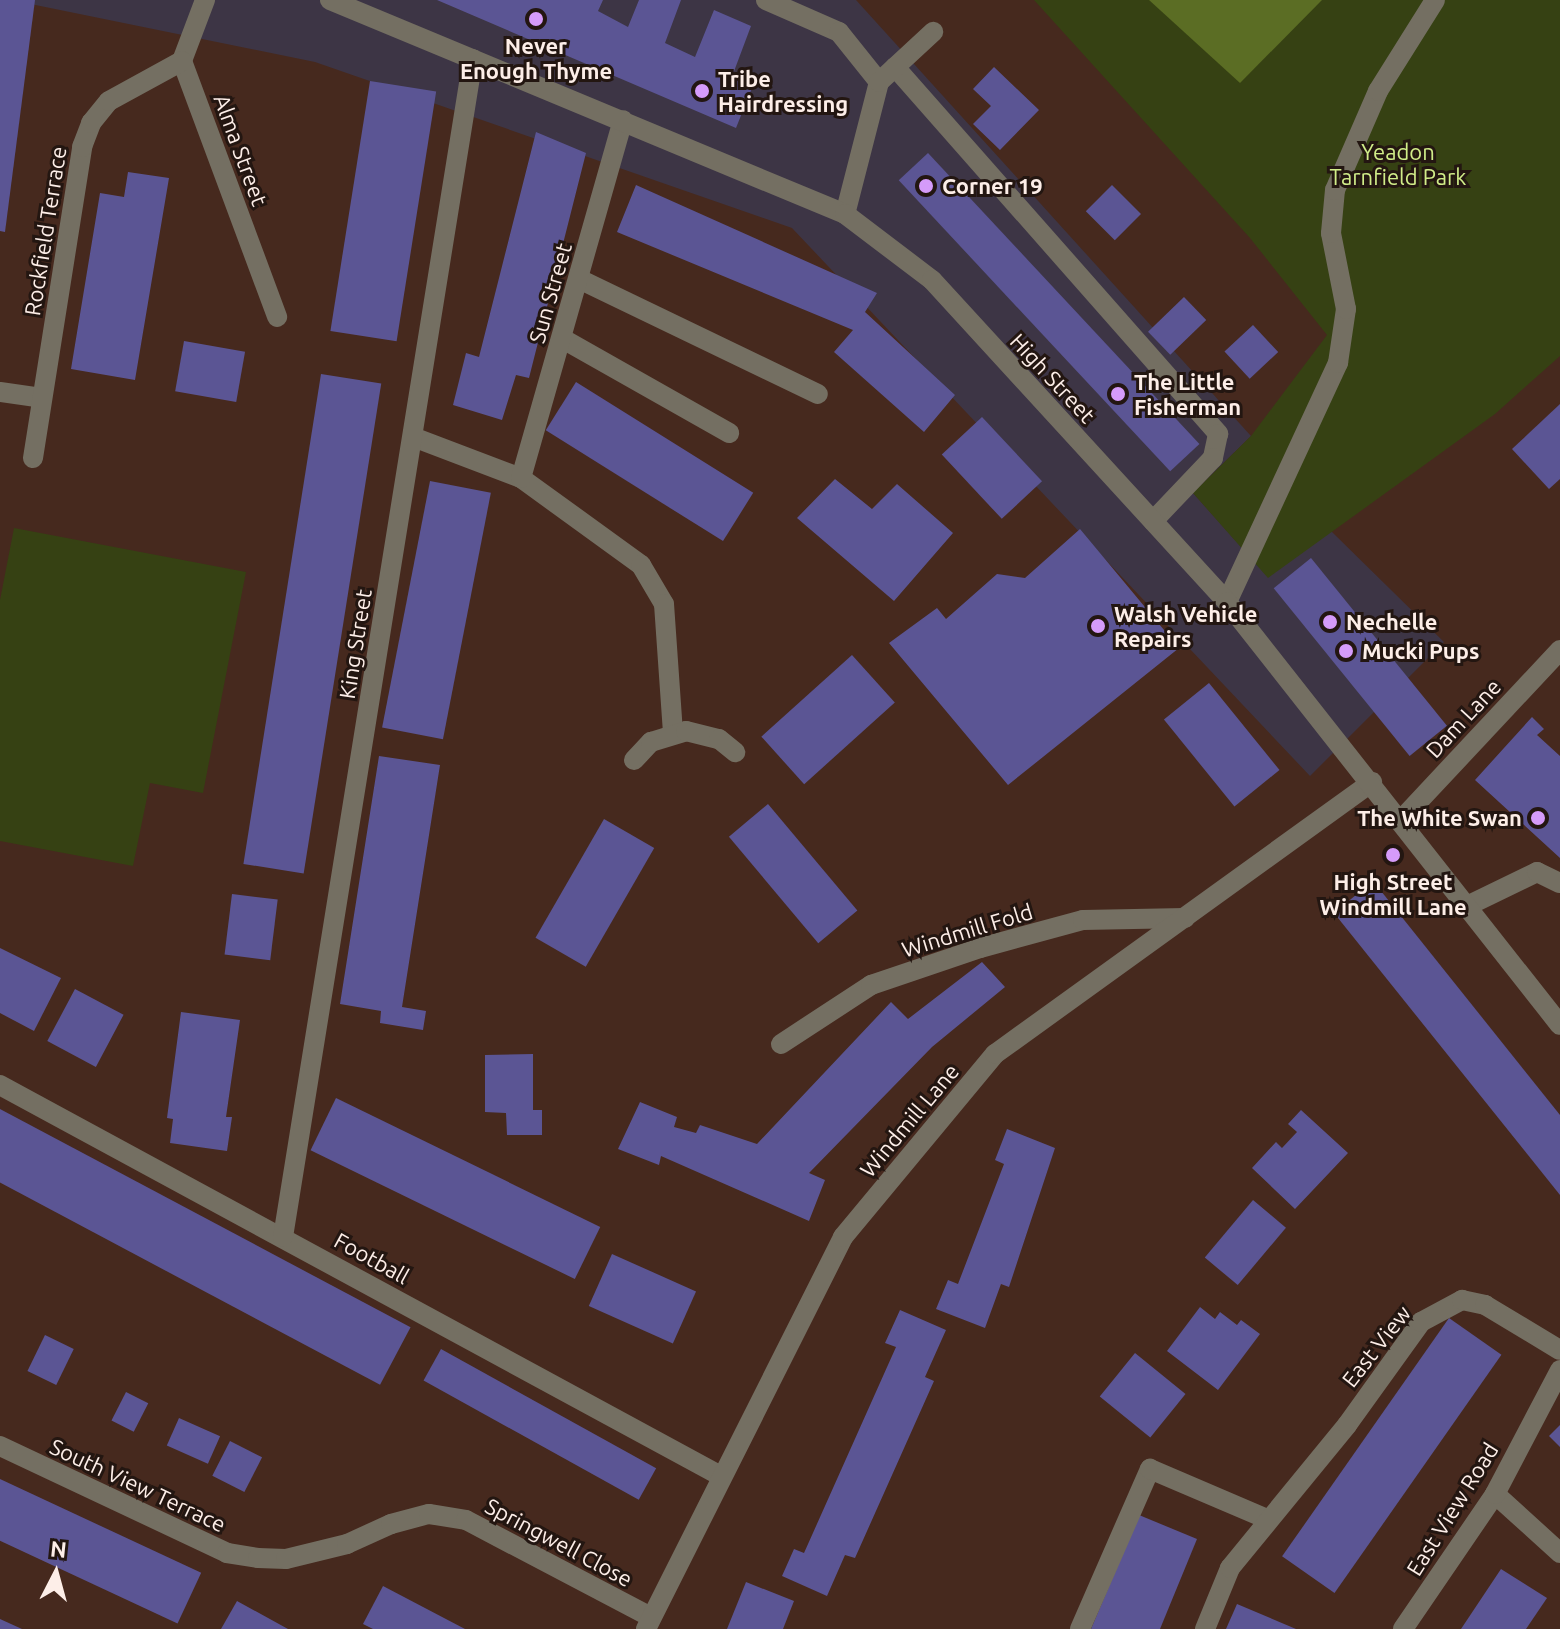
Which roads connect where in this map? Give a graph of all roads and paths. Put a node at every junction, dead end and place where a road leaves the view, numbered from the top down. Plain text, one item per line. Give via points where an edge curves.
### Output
1 (205, 0) edge
2 (330, 0) edge
3 (766, 0) edge
4 (1435, 0) edge
5 (933, 32) dead end
6 (473, 59) junction
7 (182, 61) junction
8 (895, 67) junction
9 (879, 82) junction
10 (623, 120) junction
11 (845, 214) junction
12 (579, 279) junction
13 (277, 317) dead end
14 (563, 339) junction
15 (0, 392) edge
16 (818, 394) dead end
17 (42, 398) junction
18 (729, 433) dead end
19 (413, 437) junction
20 (33, 458) dead end
21 (521, 478) junction
22 (1153, 521) junction
23 (1227, 602) junction
24 (1560, 650) edge
25 (673, 732) junction
26 (735, 752) dead end
27 (634, 760) dead end
28 (1372, 782) junction
29 (1401, 820) junction
30 (1560, 883) edge
31 (1467, 906) junction
32 (1185, 918) junction
33 (1560, 1025) edge
34 (781, 1044) dead end
35 (0, 1085) edge
36 (283, 1237) junction
37 (1560, 1350) edge
38 (1560, 1370) edge
39 (0, 1446) edge
40 (719, 1475) junction
41 (1495, 1494) junction
42 (1267, 1519) junction
43 (1560, 1553) edge
44 (258, 1558) joint
45 (648, 1623) edge
46 (1080, 1629) edge
47 (1205, 1629) edge
48 (1403, 1629) edge

1 - 7 street
2 - 6 street, High Street
3 - 9 street via 839,32
4 - 23 street via 1378,91 1335,190 1331,233 1346,309 1338,363
5 - 8 street
6 - 10 street, High Street
6 - 19 street, King Street
7 - 13 street, Alma Street
7 - 17 street, Rockfield Terrace via 109,101 91,123 82,147
8 - 9 street
8 - 22 street via 1218,434 1213,458
9 - 11 street
10 - 11 street, High Street
10 - 12 street, Sun Street
11 - 22 street, High Street via 932,280
12 - 14 street, Sun Street
12 - 16 street
14 - 18 street
14 - 21 street, Sun Street
15 - 17 street
17 - 20 street, Rockfield Terrace
19 - 21 street
19 - 36 street, King Street
21 - 25 street via 641,565 657,591 670,642
22 - 23 street, High Street
23 - 28 street, High Street
24 - 29 street, Dam Lane
25 - 26 street via 702,732
25 - 27 street via 651,742
28 - 29 street, High Street
28 - 32 street, Windmill Lane
29 - 31 street, High Street
30 - 31 street via 1537,872
31 - 33 street, High Street
32 - 34 street, Windmill Fold via 1083,920 980,948 871,985
32 - 40 street, Windmill Lane via 995,1054 843,1237
35 - 36 street, Football
36 - 40 street, Football
37 - 42 street, East View via 1485,1305 1462,1300 1441,1307 1421,1322 1347,1425
38 - 41 street, East View Road
39 - 44 street, South View Terrace via 227,1553
40 - 45 street, Windmill Lane
41 - 43 street
41 - 48 street, East View Road
42 - 46 street via 1150,1469
42 - 47 street, East View via 1230,1568
44 - 45 street, Springwell Close via 286,1559 347,1544 429,1514 466,1520

